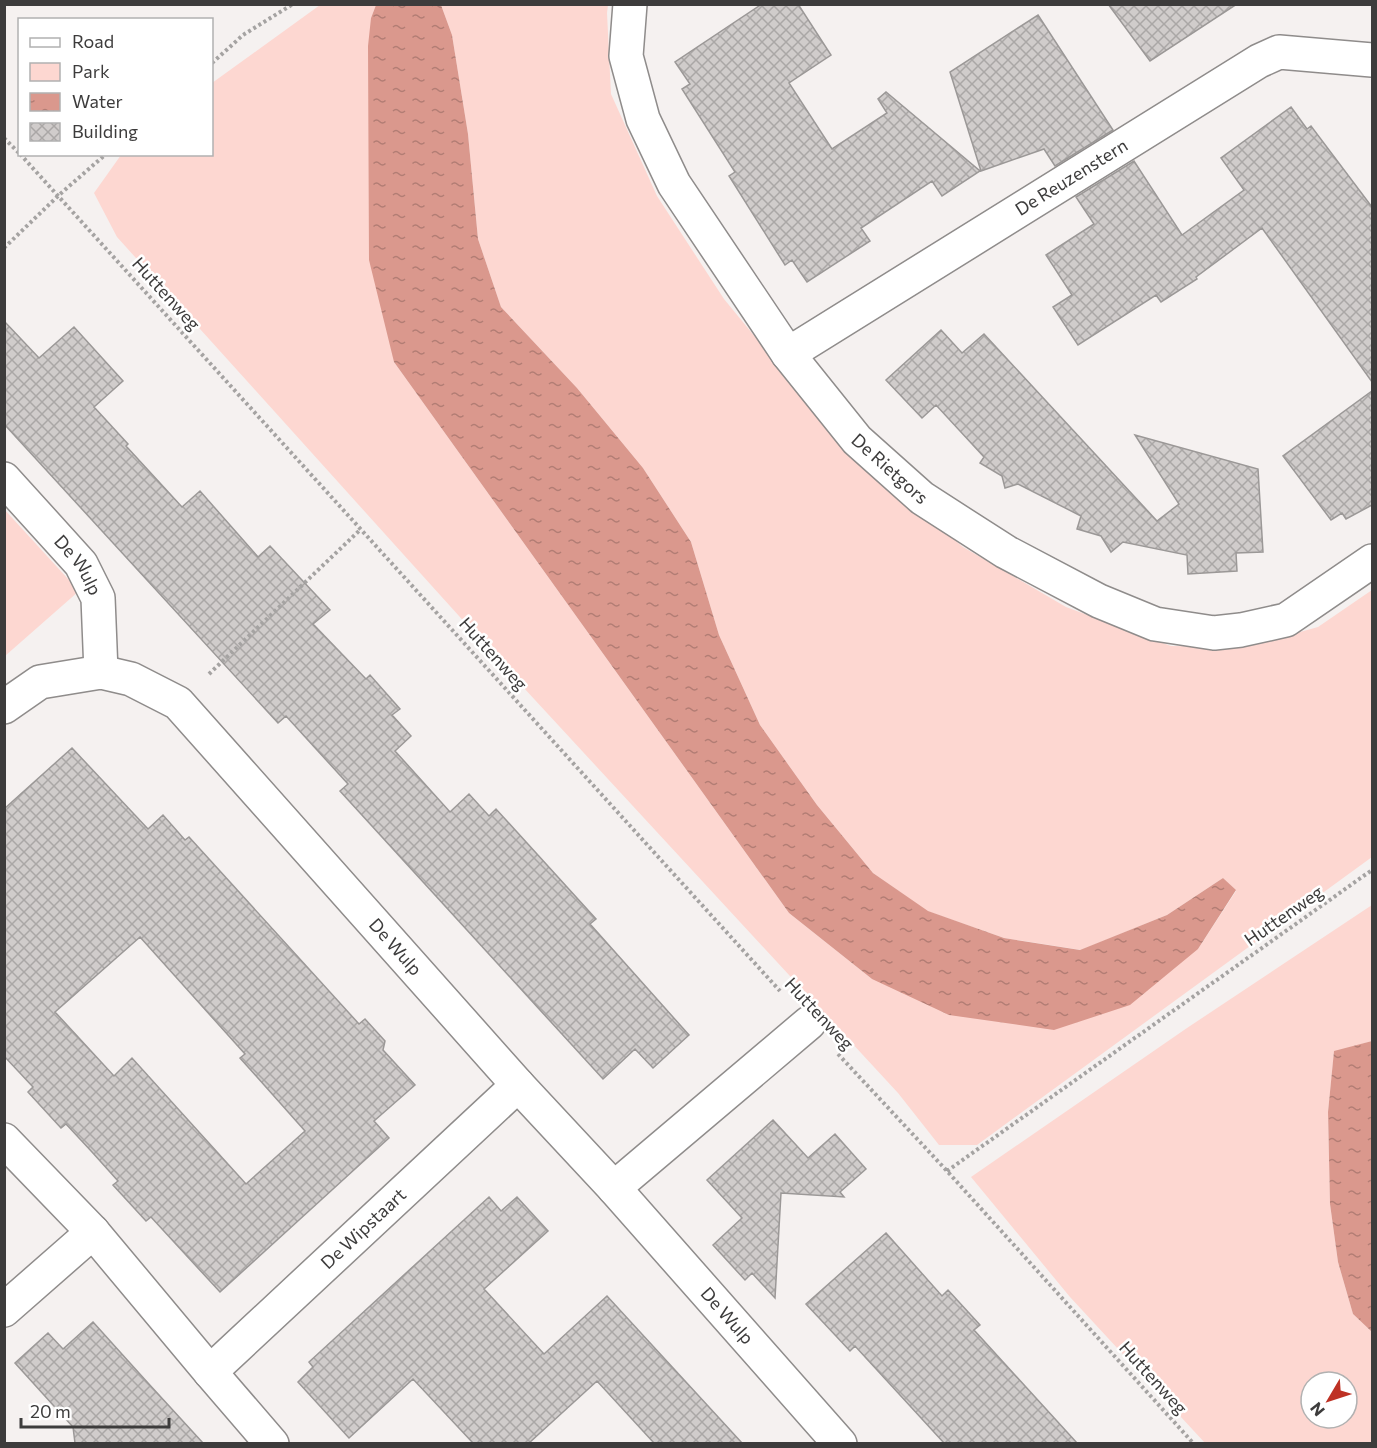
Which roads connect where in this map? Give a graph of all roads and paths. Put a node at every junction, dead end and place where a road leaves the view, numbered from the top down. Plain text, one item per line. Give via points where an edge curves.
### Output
1 (293, 4) edge
2 (630, 4) edge
3 (1372, 60) edge
4 (213, 62) edge
5 (4, 138) edge
6 (18, 152) edge
7 (22, 156) edge
8 (104, 156) edge
9 (59, 195) junction
10 (4, 248) edge
11 (788, 354) junction
12 (4, 479) edge
13 (361, 529) junction
14 (1372, 561) edge
15 (101, 672) junction
16 (178, 703) junction
17 (4, 707) edge
18 (1372, 870) edge
19 (809, 1023) junction
20 (518, 1084) junction
21 (4, 1140) edge
22 (947, 1171) junction
23 (615, 1188) junction
24 (93, 1232) junction
25 (4, 1310) edge
26 (210, 1372) junction
27 (272, 1443) edge
28 (840, 1443) edge
29 (1194, 1443) edge

1 - 4 path via 243,35
2 - 11 street, De Rietgors via 626,56 643,119 674,184
3 - 11 street, De Reuzenstern via 1279,52 1259,61
5 - 6 path, Huttenweg
7 - 9 path, Huttenweg
8 - 9 path
9 - 10 path
9 - 13 path, Huttenweg
11 - 14 street, De Rietgors via 858,440 922,498 1006,552 1099,601 1155,624 1214,633 1286,620
12 - 15 street, De Wulp via 81,564 98,598
13 - 16 path
13 - 19 path, Huttenweg
15 - 16 street, De Wulp via 131,679
15 - 17 street, De Wulp via 40,682
16 - 20 street, De Wulp
18 - 22 path, Huttenweg
19 - 22 path, Huttenweg
19 - 23 street
20 - 23 street, De Wulp
20 - 26 street, De Wipstaart
21 - 24 street
22 - 29 path, Huttenweg
23 - 28 street, De Wulp
24 - 25 street
24 - 26 street
26 - 27 street

